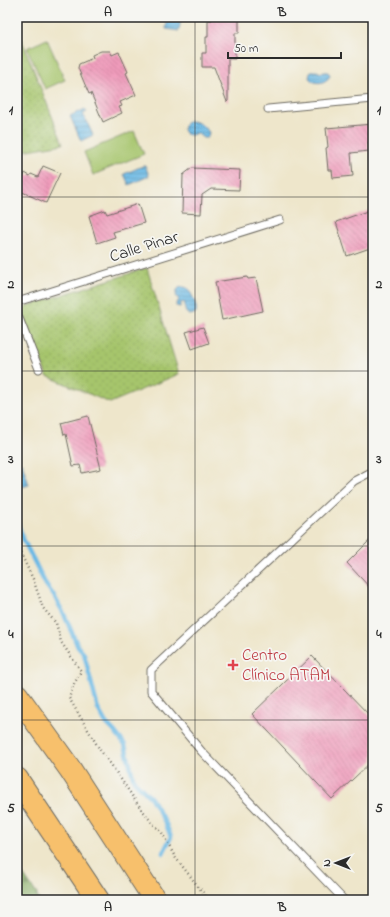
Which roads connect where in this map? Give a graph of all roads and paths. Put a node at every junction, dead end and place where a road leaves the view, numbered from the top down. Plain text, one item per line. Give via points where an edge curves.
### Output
1 (373, 99) edge
2 (268, 109) dead end
3 (280, 220) dead end
4 (17, 302) edge
5 (17, 313) edge
6 (39, 369) dead end
7 (373, 471) edge
8 (17, 546) edge
9 (17, 695) edge
10 (17, 779) edge
11 (98, 900) edge
12 (155, 900) edge
13 (208, 900) edge
14 (344, 900) edge

1 - 2 lane
3 - 4 lane, Calle Pinar
5 - 6 lane
7 - 14 lane via 354,481 151,670 151,690 202,752
8 - 13 path via 44,608 56,623 61,642 81,671 69,698 100,750 137,803 161,831 175,857
9 - 12 highway via 70,769
10 - 11 highway

